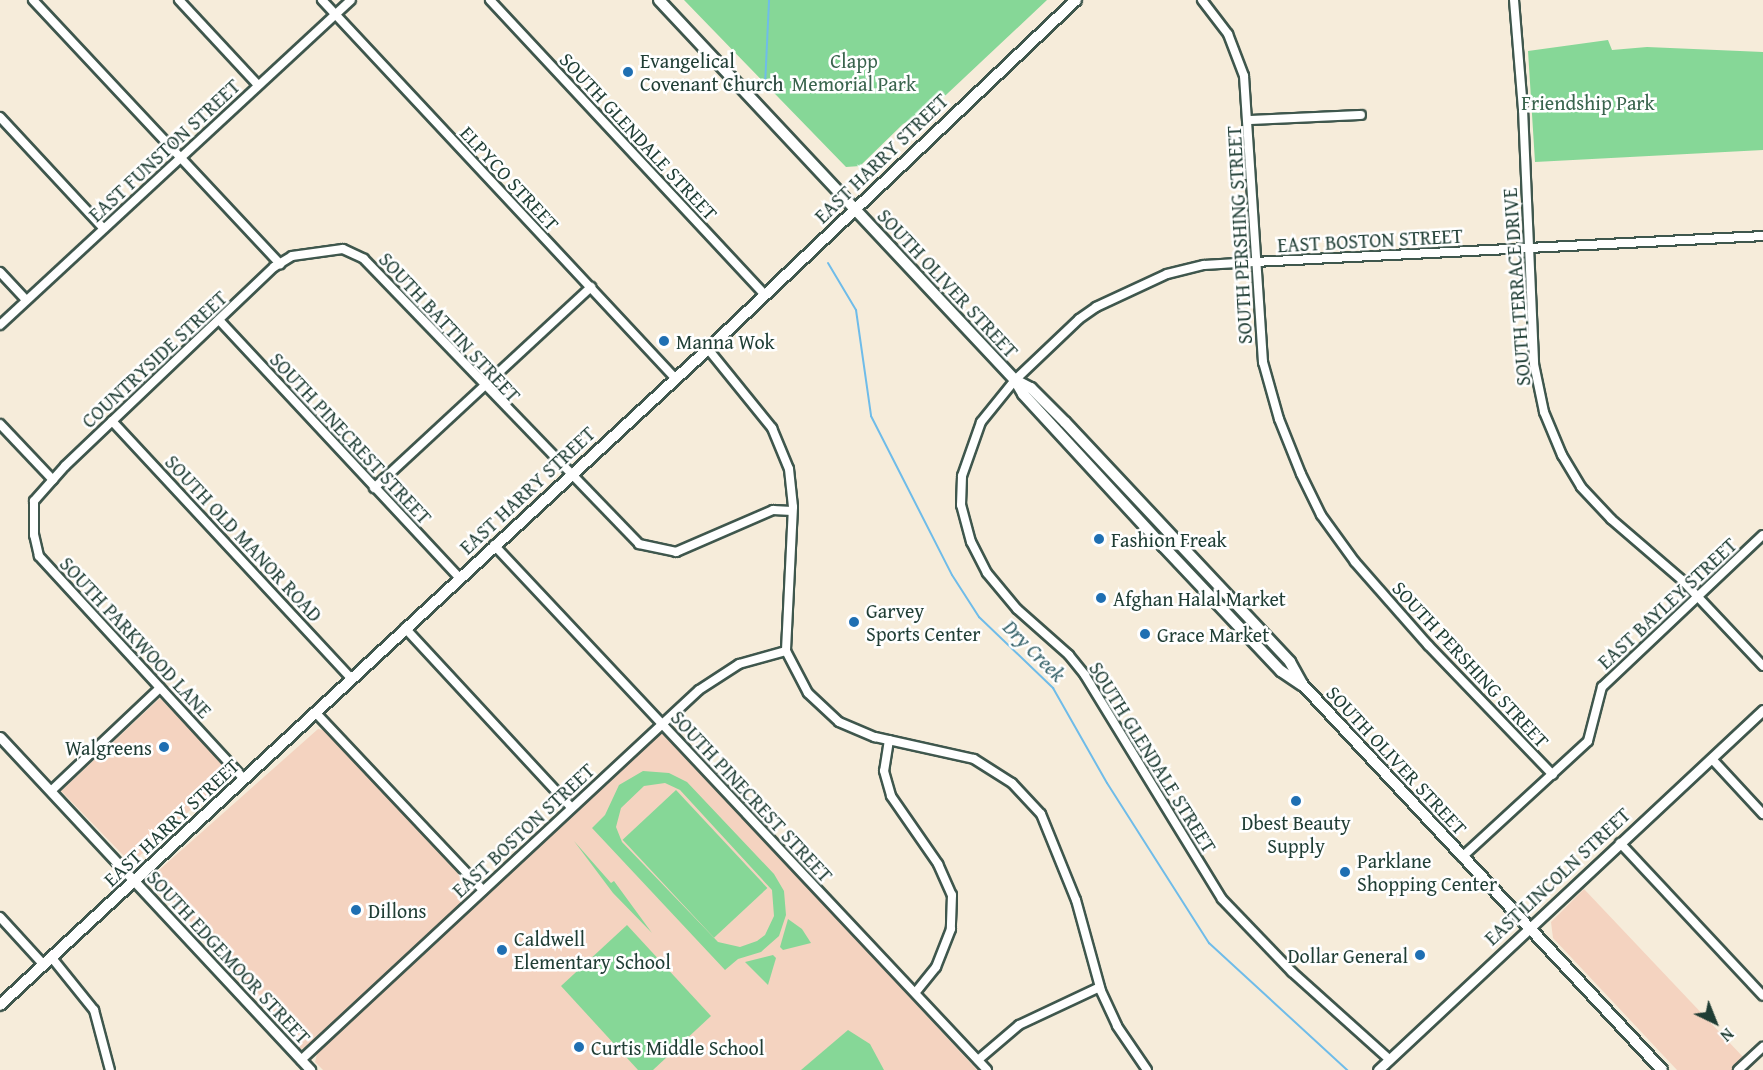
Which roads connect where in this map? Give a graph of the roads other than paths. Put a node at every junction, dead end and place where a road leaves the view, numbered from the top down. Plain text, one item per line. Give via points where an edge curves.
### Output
1 (33, 0) edge
2 (179, 0) edge
3 (322, 0) edge
4 (351, 0) edge
5 (490, 0) edge
6 (659, 0) edge
7 (1076, 0) edge
8 (1202, 0) edge
9 (1514, 0) edge
10 (335, 14) junction
11 (258, 85) junction
12 (1361, 115) dead end
13 (0, 117) edge
14 (1249, 120) junction
15 (180, 157) junction
16 (853, 210) junction
17 (103, 228) junction
18 (1763, 236) edge
19 (1527, 249) junction
20 (1254, 262) junction
21 (280, 264) junction
22 (0, 272) edge
23 (591, 287) junction
24 (765, 295) junction
25 (26, 300) junction
26 (220, 321) junction
27 (0, 325) edge
28 (708, 349) junction
29 (675, 378) junction
30 (1015, 380) junction
31 (483, 387) junction
32 (112, 421) junction
33 (0, 424) edge
34 (570, 474) junction
35 (53, 480) junction
36 (374, 488) junction
37 (792, 511) junction
38 (1763, 535) edge
39 (494, 545) junction
40 (459, 577) junction
41 (1696, 596) junction
42 (405, 628) junction
43 (786, 651) junction
44 (1763, 666) edge
45 (351, 678) junction
46 (160, 688) junction
47 (1763, 710) edge
48 (315, 712) junction
49 (662, 724) junction
50 (0, 736) edge
51 (890, 740) junction
52 (1712, 759) junction
53 (1553, 775) junction
54 (244, 779) junction
55 (51, 791) junction
56 (571, 807) junction
57 (1763, 814) edge
58 (1620, 843) junction
59 (1462, 857) junction
60 (133, 882) junction
61 (483, 890) junction
62 (0, 917) edge
63 (1527, 927) junction
64 (48, 961) junction
65 (1100, 987) junction
66 (915, 993) junction
67 (1763, 996) edge
68 (0, 1005) edge
69 (1763, 1047) edge
70 (1389, 1059) junction
71 (301, 1060) junction
72 (978, 1060) junction
73 (110, 1070) edge
74 (310, 1070) edge
75 (987, 1070) edge
76 (1147, 1070) edge
77 (1378, 1070) edge
78 (1662, 1070) edge
79 (1738, 1070) edge

1 - 15 street
2 - 11 street
3 - 10 street, ELPYCO STREET
4 - 10 street, EAST FUNSTON STREET
5 - 24 street, SOUTH GLENDALE STREET
6 - 16 main road, SOUTH OLIVER STREET
7 - 16 main road, EAST HARRY STREET
8 - 14 street, SOUTH PERSHING STREET via 1228,34 1244,76
9 - 19 street, SOUTH TERRACE DRIVE via 1523,109
10 - 11 street, EAST FUNSTON STREET
10 - 23 street, ELPYCO STREET
11 - 15 street, EAST FUNSTON STREET
12 - 14 street
13 - 17 street
14 - 20 street, SOUTH PERSHING STREET
15 - 17 street, EAST FUNSTON STREET
15 - 21 street
16 - 24 main road, EAST HARRY STREET
16 - 30 main road, SOUTH OLIVER STREET
17 - 25 street, EAST FUNSTON STREET
18 - 19 street, EAST BOSTON STREET
19 - 20 street, EAST BOSTON STREET
19 - 41 street, SOUTH TERRACE DRIVE via 1534,364 1544,412 1562,455 1581,487 1611,519
20 - 30 street, EAST BOSTON STREET via 1176,272 1128,291 1079,320
20 - 53 street, SOUTH PERSHING STREET via 1263,362 1279,420 1321,515 1354,562 1428,645
21 - 26 street, COUNTRYSIDE STREET
21 - 31 street, SOUTH BATTIN STREET via 316,250 343,249 364,259
22 - 25 street
23 - 29 street, ELPYCO STREET
23 - 31 street
24 - 28 main road, EAST HARRY STREET
25 - 27 street, EAST FUNSTON STREET
26 - 32 street, COUNTRYSIDE STREET
26 - 36 street, SOUTH PINECREST STREET
28 - 29 main road, EAST HARRY STREET
28 - 37 street via 781,445 789,469
29 - 34 main road, EAST HARRY STREET
30 - 59 main road, SOUTH OLIVER STREET via 1031,388 1065,422 1290,662 1303,685
30 - 70 street, SOUTH GLENDALE STREET via 981,422 962,476 965,520 987,573 1017,609 1069,655 1085,675 1222,899 1292,972
31 - 34 street, SOUTH BATTIN STREET
31 - 36 street
32 - 35 street, COUNTRYSIDE STREET
32 - 45 street, SOUTH OLD MANOR ROAD
33 - 35 street
34 - 37 street, SOUTH BATTIN STREET via 639,544 658,551 676,552 774,510
34 - 39 main road, EAST HARRY STREET
35 - 46 street, SOUTH PARKWOOD LANE via 34,501 34,535 39,556
36 - 40 street, SOUTH PINECREST STREET
37 - 43 street
38 - 41 street, EAST BAYLEY STREET
39 - 40 main road, EAST HARRY STREET
39 - 49 street, SOUTH PINECREST STREET
40 - 42 main road, EAST HARRY STREET
41 - 44 street, SOUTH TERRACE DRIVE
41 - 53 street, EAST BAYLEY STREET via 1602,687 1588,741
42 - 45 main road, EAST HARRY STREET
42 - 56 street
43 - 49 street, EAST BOSTON STREET via 739,664 699,690
43 - 51 street via 808,693 839,722
45 - 48 main road, EAST HARRY STREET
46 - 54 street, SOUTH PARKWOOD LANE
46 - 55 street
47 - 52 street, EAST LINCOLN STREET
48 - 54 main road, EAST HARRY STREET
48 - 61 street
49 - 56 street, EAST BOSTON STREET
49 - 66 street, SOUTH PINECREST STREET
50 - 55 street, SOUTH EDGEMOOR STREET
51 - 65 street via 974,759 1012,783 1041,814 1076,900
51 - 66 street via 884,771 891,796 938,864 952,896 951,929 936,967
52 - 57 street
52 - 58 street, EAST LINCOLN STREET
53 - 59 street, EAST BAYLEY STREET
54 - 60 main road, EAST HARRY STREET
55 - 60 street, SOUTH EDGEMOOR STREET
56 - 61 street, EAST BOSTON STREET
58 - 63 street, EAST LINCOLN STREET
58 - 67 street
59 - 63 main road, SOUTH OLIVER STREET
60 - 64 main road, EAST HARRY STREET
60 - 71 street, SOUTH EDGEMOOR STREET
61 - 71 street, EAST BOSTON STREET
62 - 64 street
63 - 70 street, EAST LINCOLN STREET
63 - 78 main road, SOUTH OLIVER STREET
64 - 68 main road, EAST HARRY STREET
64 - 73 street via 94,1010
65 - 72 street via 1019,1025
65 - 76 street via 1117,1026
66 - 72 street, SOUTH PINECREST STREET
69 - 79 street
70 - 77 street, EAST LINCOLN STREET
71 - 74 street, SOUTH EDGEMOOR STREET
72 - 75 street, SOUTH PINECREST STREET

